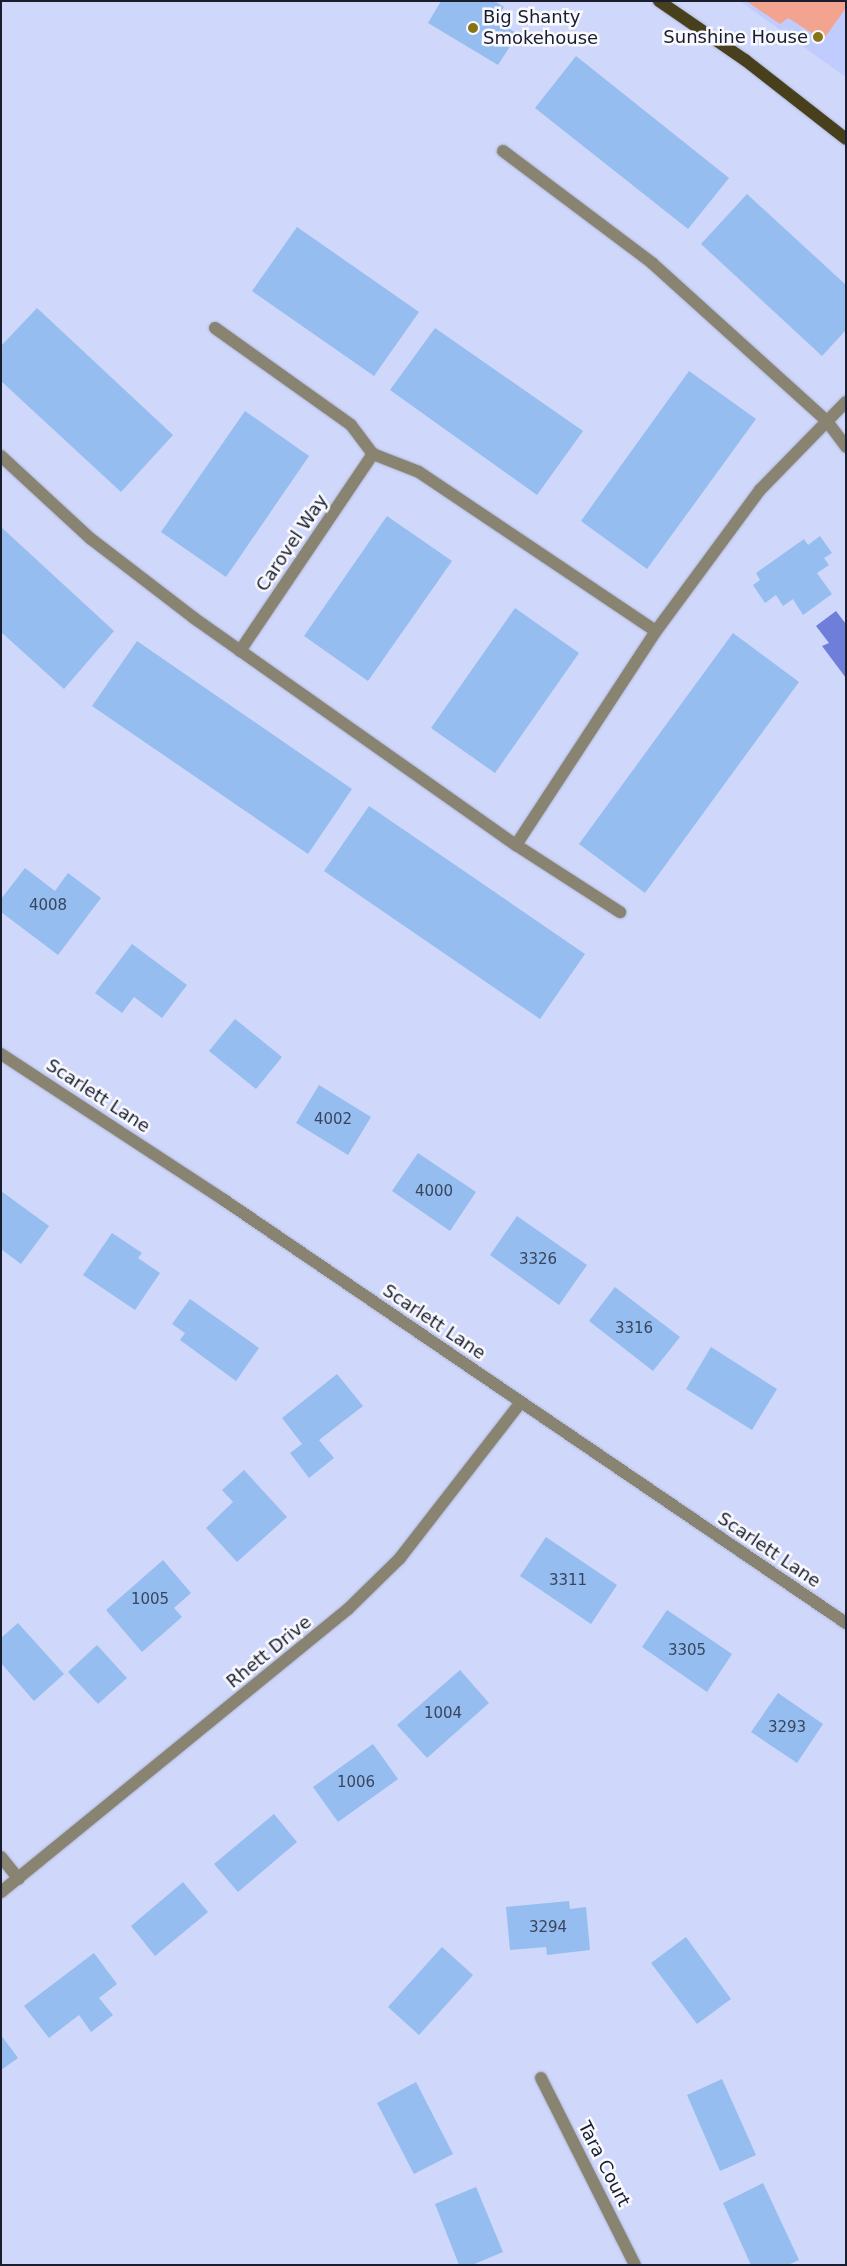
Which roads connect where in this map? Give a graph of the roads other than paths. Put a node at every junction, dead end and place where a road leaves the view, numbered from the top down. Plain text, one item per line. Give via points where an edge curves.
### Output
1 (659, 1) edge
2 (846, 139) edge
3 (503, 151) dead end
4 (215, 328) dead end
5 (846, 402) edge
6 (826, 420) junction
7 (846, 447) edge
8 (373, 454) junction
9 (1, 456) edge
10 (656, 632) junction
11 (240, 651) junction
12 (516, 845) junction
13 (620, 912) dead end
14 (1, 1054) edge
15 (521, 1402) junction
16 (846, 1622) edge
17 (1, 1857) edge
18 (19, 1879) junction
19 (1, 1892) edge
20 (541, 2078) dead end
21 (635, 2265) edge

1 - 2 main road via 745,60
3 - 6 street via 652,263
4 - 8 street via 351,425
5 - 6 street
6 - 7 street
6 - 10 street via 760,490
8 - 10 street via 419,472
8 - 11 street, Carovel Way
9 - 11 street via 98,545
10 - 12 street
11 - 12 street
12 - 13 street
14 - 15 street, Scarlett Lane via 224,1200
15 - 16 street, Scarlett Lane
15 - 18 street, Rhett Drive via 406,1552 348,1609
17 - 18 street
18 - 19 street, Rhett Drive
20 - 21 street, Tara Court

